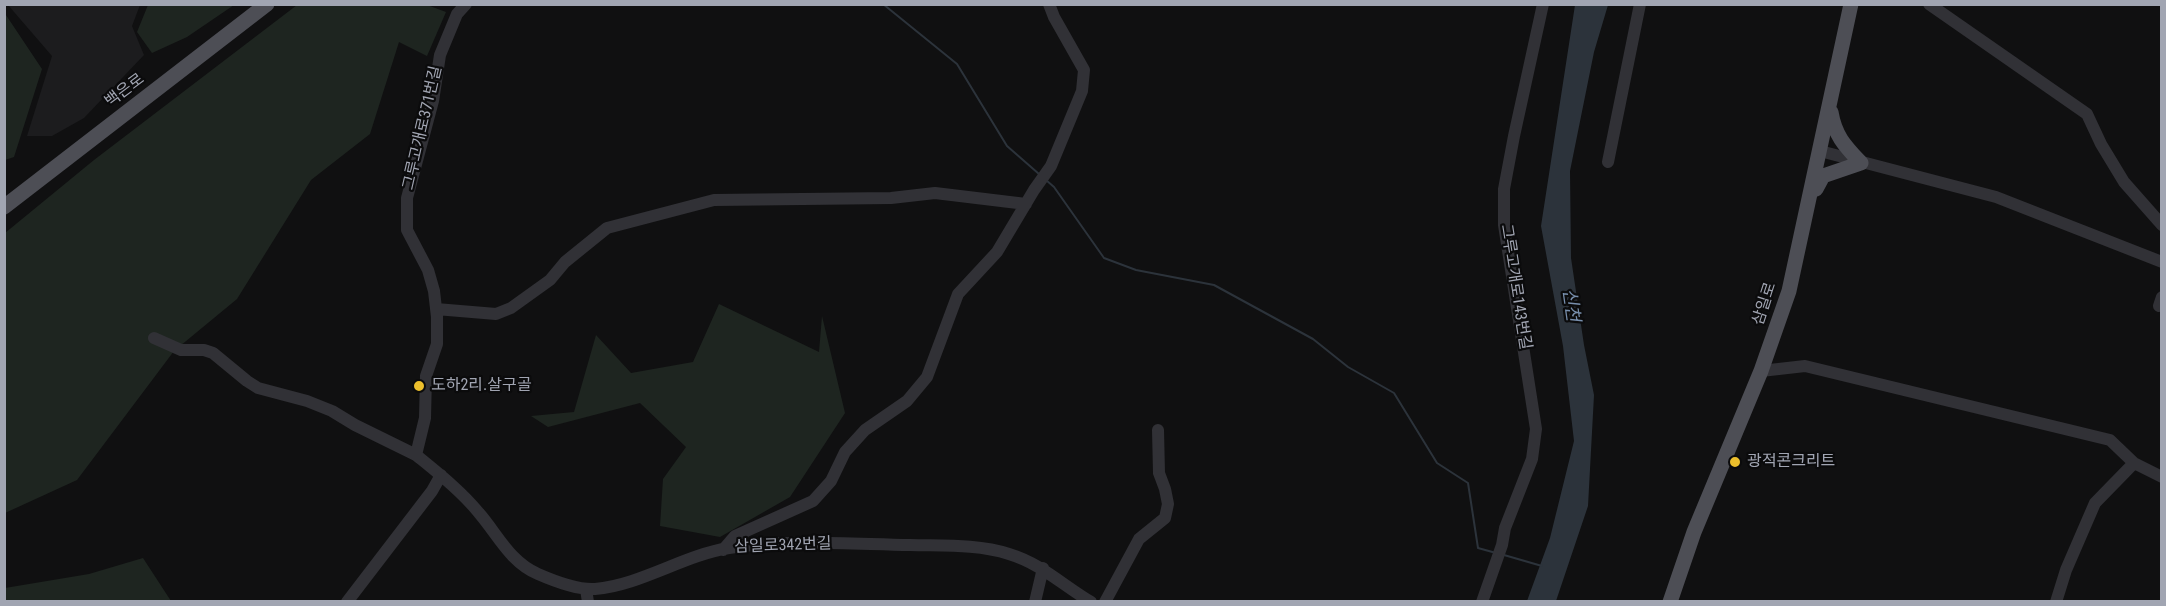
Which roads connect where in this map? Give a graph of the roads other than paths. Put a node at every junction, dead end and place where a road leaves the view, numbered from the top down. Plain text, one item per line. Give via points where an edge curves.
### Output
1 (267, 4) edge
2 (466, 4) edge
3 (1049, 4) edge
4 (1543, 4) edge
5 (1640, 4) edge
6 (1851, 4) edge
7 (1929, 4) edge
8 (1830, 104) junction
9 (1820, 151) junction
10 (1608, 162) dead end
11 (1861, 163) junction
12 (1026, 204) junction
13 (1808, 205) junction
14 (4, 207) edge
15 (2162, 225) edge
16 (2162, 262) edge
17 (436, 309) junction
18 (154, 338) dead end
19 (1761, 371) junction
20 (1158, 430) dead end
21 (416, 455) junction
22 (2134, 463) junction
23 (441, 475) junction
24 (2162, 477) edge
25 (723, 550) junction
26 (1043, 568) junction
27 (587, 595) edge
28 (347, 602) edge
29 (1035, 602) edge
30 (1091, 602) edge
31 (1105, 602) edge
32 (1482, 602) edge
33 (1670, 602) edge
34 (2055, 602) edge

1 - 14 main road, 백은로
2 - 17 street, 그루고개로371번길 via 457,14 440,55 433,101 407,198 407,230 428,270
3 - 12 street via 1084,70 1082,91 1051,166
4 - 32 street, 그루고개로143번길 via 1504,189 1504,225 1536,429 1532,459
5 - 10 street
6 - 8 main road, 삼일로
7 - 15 street via 2087,114 2124,182
8 - 9 main road, 삼일로
8 - 11 main road via 1834,128
9 - 11 street
9 - 13 main road, 삼일로
11 - 13 main road via 1822,176
11 - 16 street via 1996,197
12 - 17 street via 935,193 891,198 714,200 607,228 565,262 550,280 496,314
12 - 25 street via 998,252 958,294 927,377 907,401 865,430 844,452 831,481 813,501 735,536
13 - 19 main road, 삼일로 via 1789,291
17 - 21 street, 그루고개로371번길 via 437,344 426,376 423,428
18 - 21 street via 182,350 213,353 258,388 332,411
19 - 22 street via 1804,366 2098,437 2109,440
19 - 33 main road, 삼일로 via 1694,532
20 - 31 street via 1159,473 1168,504 1165,518 1139,539
21 - 23 street
22 - 24 street
22 - 34 street via 2095,503
23 - 27 street, 삼일로342번길 via 478,512 516,561
23 - 28 street
25 - 26 street, 삼일로342번길 via 822,543 956,547 991,549
25 - 27 street, 삼일로342번길
26 - 29 street
26 - 30 street, 삼일로342번길

